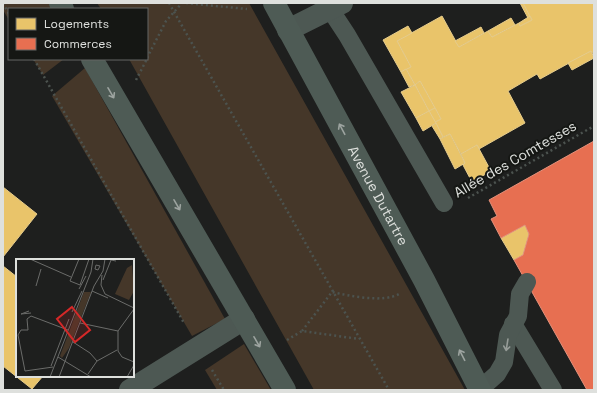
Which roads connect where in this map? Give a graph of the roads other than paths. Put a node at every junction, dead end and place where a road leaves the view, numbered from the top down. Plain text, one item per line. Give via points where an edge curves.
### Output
1 (333, 5) edge
2 (280, 15) edge
3 (93, 60) edge
4 (444, 203) dead end
5 (526, 282) dead end
6 (244, 319) junction
7 (514, 324) junction
8 (130, 390) edge
9 (286, 390) edge
10 (480, 390) edge
11 (553, 390) edge

1 - 2 street
1 - 4 lane via 347,35
10 -> 2 main road, Avenue Dutartre via 424,280
3 -> 6 main road
5 - 7 lane via 520,294 518,316
6 - 8 street
6 -> 9 main road
7 -> 10 lane via 508,335 504,362 497,374
7 - 11 lane

